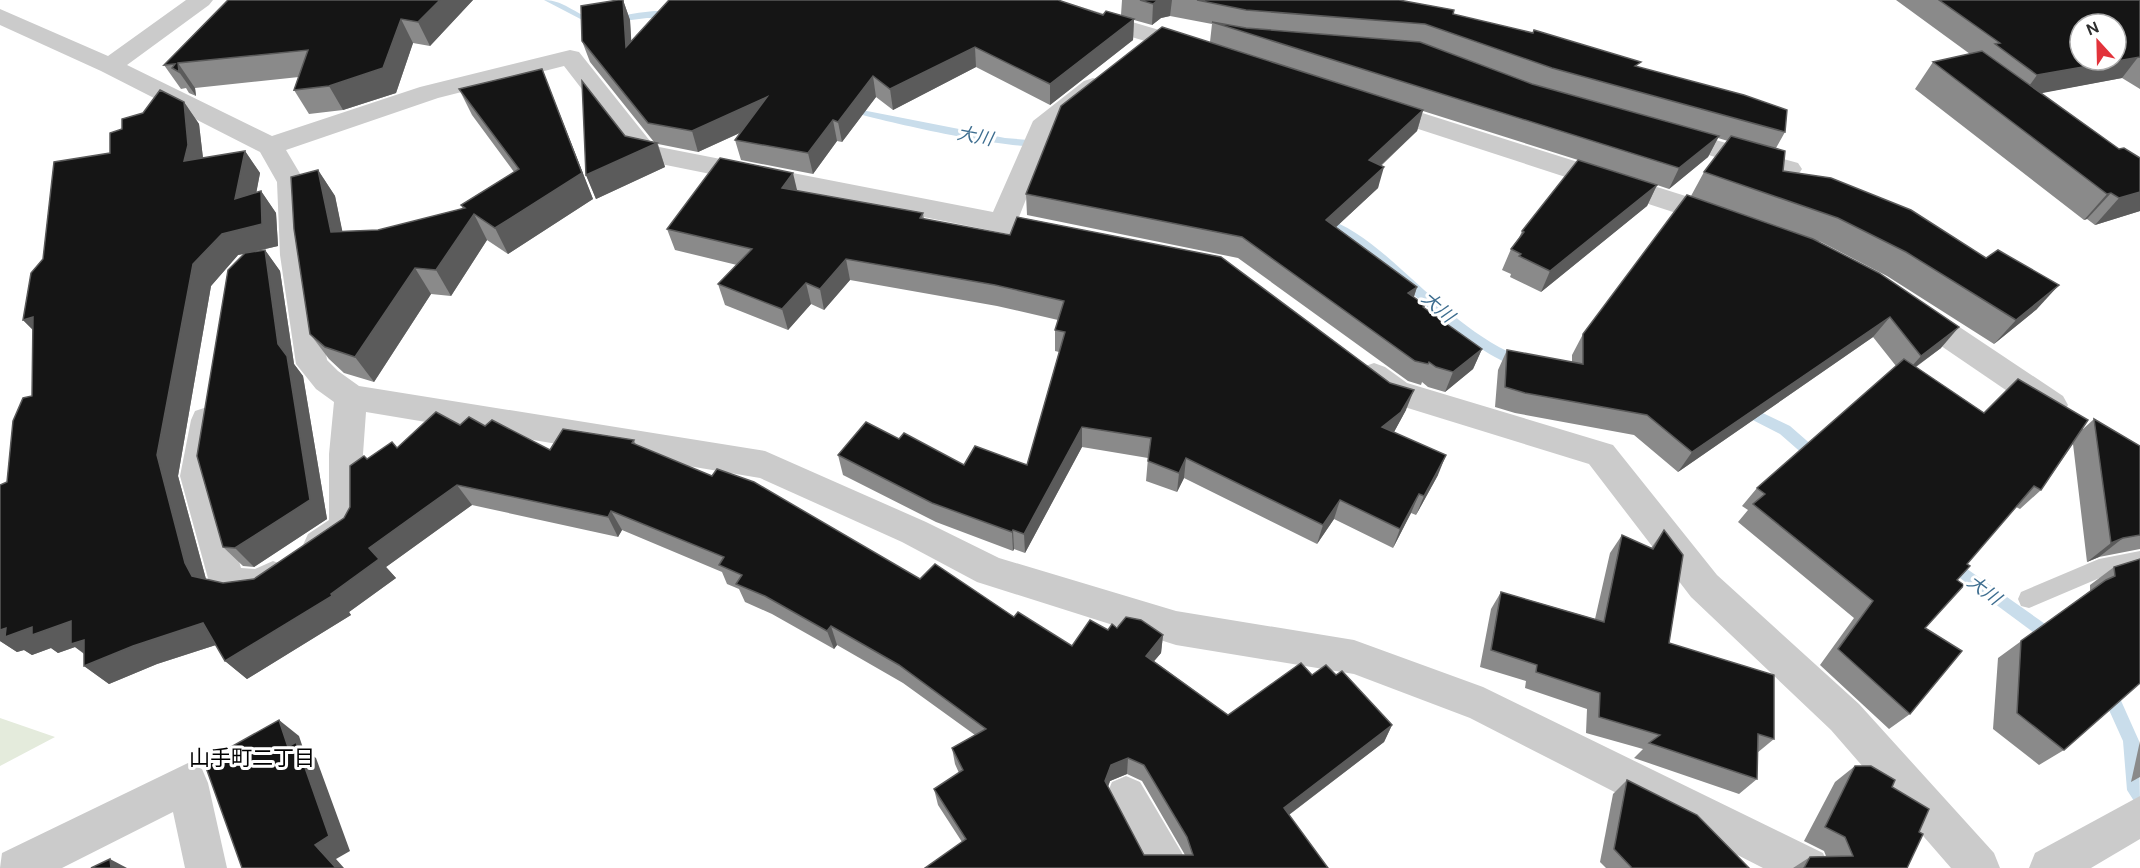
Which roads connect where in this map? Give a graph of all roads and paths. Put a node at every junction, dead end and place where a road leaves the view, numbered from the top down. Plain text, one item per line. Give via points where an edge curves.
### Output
1 (201, 0) edge
2 (1033, 0) edge
3 (0, 16) edge
4 (1155, 36) junction
5 (1217, 45) edge
6 (110, 66) junction
7 (1358, 101) edge
8 (1644, 128) edge
9 (270, 146) junction
10 (1788, 169) edge
11 (1002, 223) junction
12 (1749, 228) edge
13 (1081, 238) edge
14 (295, 255) junction
15 (261, 262) edge
16 (1894, 298) edge
17 (1350, 357) edge
18 (212, 387) edge
19 (351, 397) junction
20 (2068, 416) edge
21 (2140, 560) edge
22 (2029, 599) dead end
23 (1125, 796) dead end
24 (2140, 816) edge
25 (16, 868) edge
26 (206, 868) edge
27 (1167, 868) edge
28 (1808, 868) edge
29 (1979, 868) edge
30 (2050, 868) edge

1 - 6 street
2 - 4 street
3 - 6 street
4 - 5 street
4 - 11 street via 1042,127
6 - 9 street
7 - 12 street
8 - 10 street
9 - 11 street via 429,92 570,57 645,153
9 - 14 street via 291,182
11 - 13 street
14 - 15 street
14 - 19 street via 312,364 327,381
16 - 20 street
17 - 29 street via 1396,392 1601,454 1704,586 1845,717
18 - 19 street via 197,476 227,582 260,585 347,528 346,454
19 - 28 street via 765,465 990,571 1176,628 1354,657 1483,705
21 - 22 lane via 2099,568
23 - 27 street
24 - 30 street
25 - 26 street via 188,783

